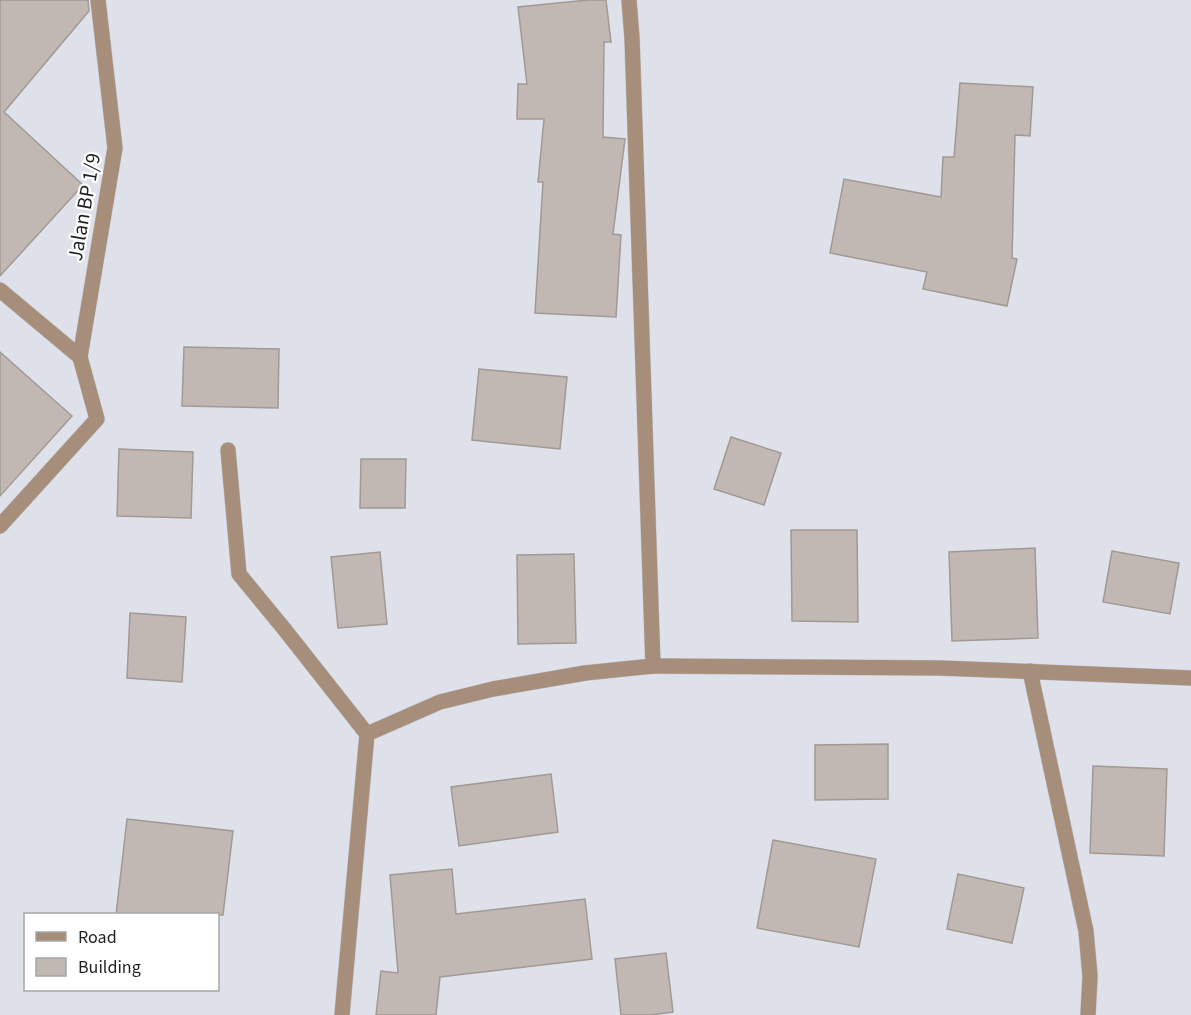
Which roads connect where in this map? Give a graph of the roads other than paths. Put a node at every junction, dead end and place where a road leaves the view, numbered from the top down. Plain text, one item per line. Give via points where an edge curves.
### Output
1 (99, 0) edge
2 (629, 0) edge
3 (0, 290) edge
4 (80, 357) junction
5 (228, 450) dead end
6 (0, 526) edge
7 (653, 666) junction
8 (1030, 671) junction
9 (1191, 678) edge
10 (367, 734) junction
11 (342, 1015) edge
12 (1088, 1015) edge

1 - 4 street, Jalan BP 1/9 via 116,148
2 - 7 street
3 - 4 street
4 - 6 street, Jalan BP 1/9 via 97,419
5 - 10 street via 239,574
7 - 8 street
7 - 10 street via 493,689 440,702
8 - 9 street
8 - 12 street via 1086,931
10 - 11 street

